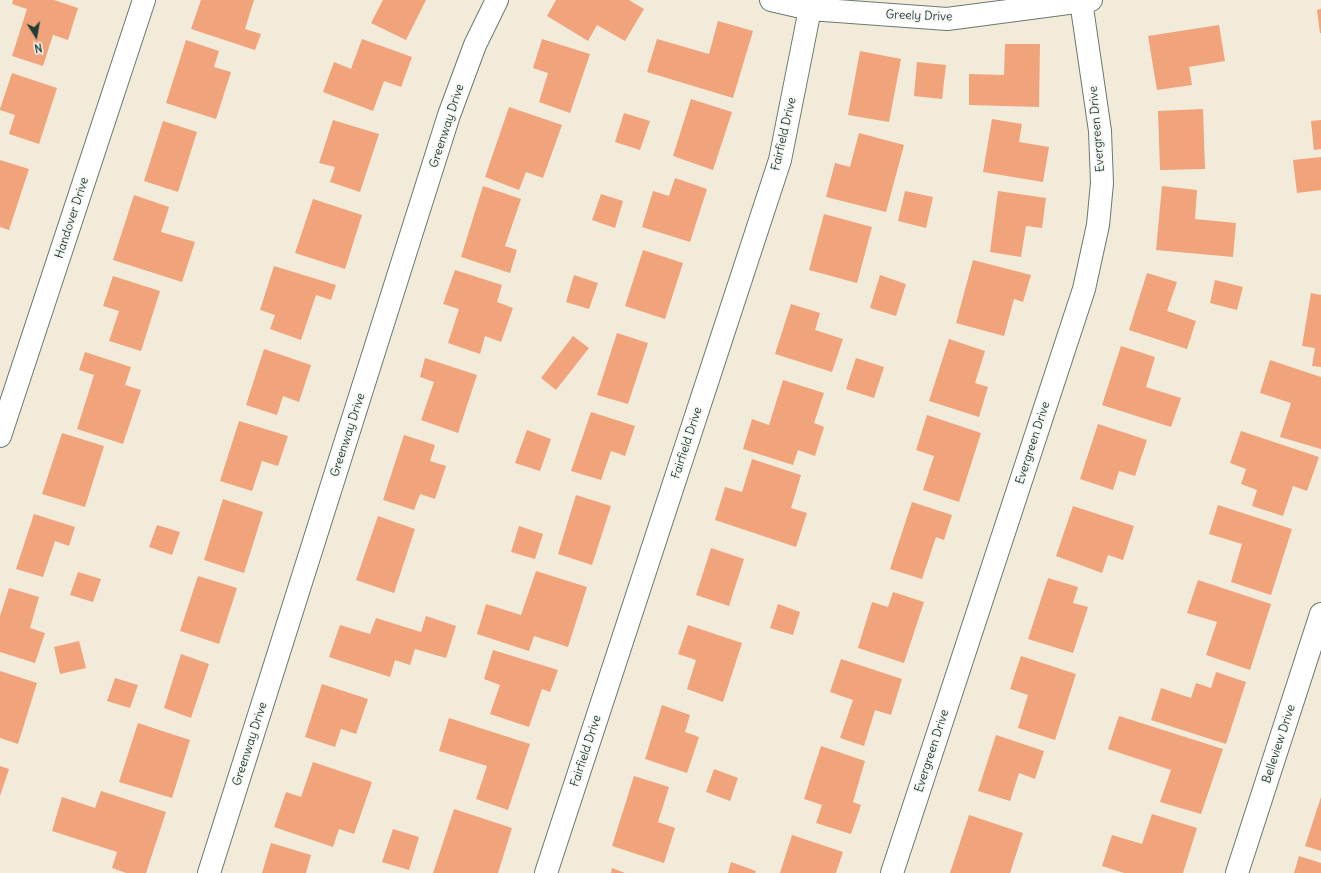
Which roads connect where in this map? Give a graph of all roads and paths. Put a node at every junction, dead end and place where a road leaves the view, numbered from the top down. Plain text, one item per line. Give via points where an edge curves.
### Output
1 (144, 0) edge
2 (497, 0) edge
3 (771, 0) edge
4 (1086, 1) edge
5 (810, 9) junction
6 (0, 436) edge
7 (1321, 614) edge
8 (209, 873) edge
9 (546, 873) edge
10 (892, 873) edge
11 (1237, 873) edge

1 - 6 street, Handover Drive
2 - 8 street, Greenway Drive via 474,45 450,115
3 - 5 street, Greely Drive
4 - 5 street, Greely Drive via 947,19
4 - 10 street, Evergreen Drive via 1100,131 1102,183 1098,225 1081,297
5 - 9 street, Fairfield Drive via 780,160
7 - 11 street, Belleview Drive

